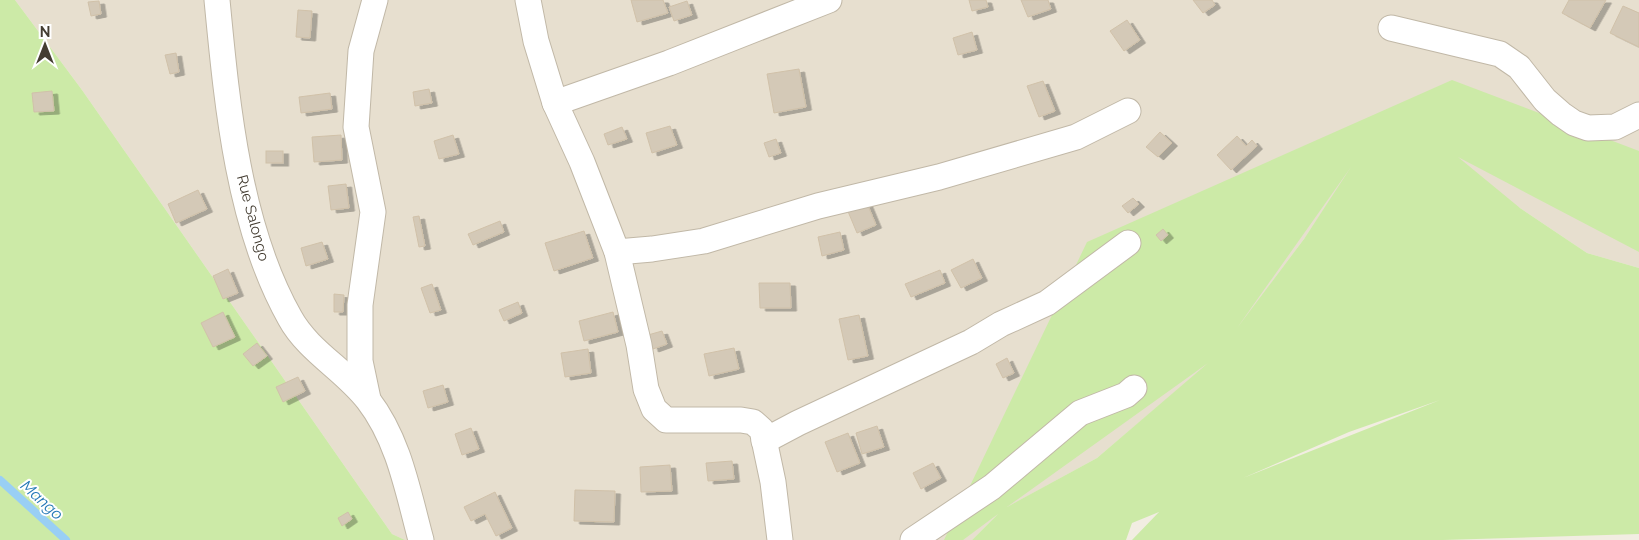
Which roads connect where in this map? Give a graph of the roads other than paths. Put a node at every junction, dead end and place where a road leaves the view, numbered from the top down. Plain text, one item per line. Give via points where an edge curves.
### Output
1 (217, 0) edge
2 (375, 0) edge
3 (528, 0) edge
4 (828, 0) edge
5 (1391, 28) dead end
6 (555, 103) junction
7 (1128, 111) dead end
8 (1639, 115) edge
9 (1128, 243) dead end
10 (618, 252) junction
11 (1134, 388) dead end
12 (368, 400) junction
13 (764, 441) junction
14 (422, 540) edge
15 (780, 540) edge
16 (913, 540) edge

1 - 12 street, Rue Salongo via 239,168 254,234 269,277 291,320
2 - 12 street via 361,52 356,127 373,212 360,305 360,361
3 - 6 street via 536,41
4 - 6 street via 669,63
5 - 8 street via 1500,54 1519,67 1545,100 1561,114 1588,128 1615,127
6 - 10 street
7 - 10 street via 1076,137 939,177 818,206 704,241
9 - 13 street via 1046,303
10 - 13 street via 640,345 646,390 654,409 666,420 753,422 762,430
11 - 16 street via 1126,396 1080,413 992,487
12 - 14 street, Rue Salongo via 393,446
13 - 15 street

